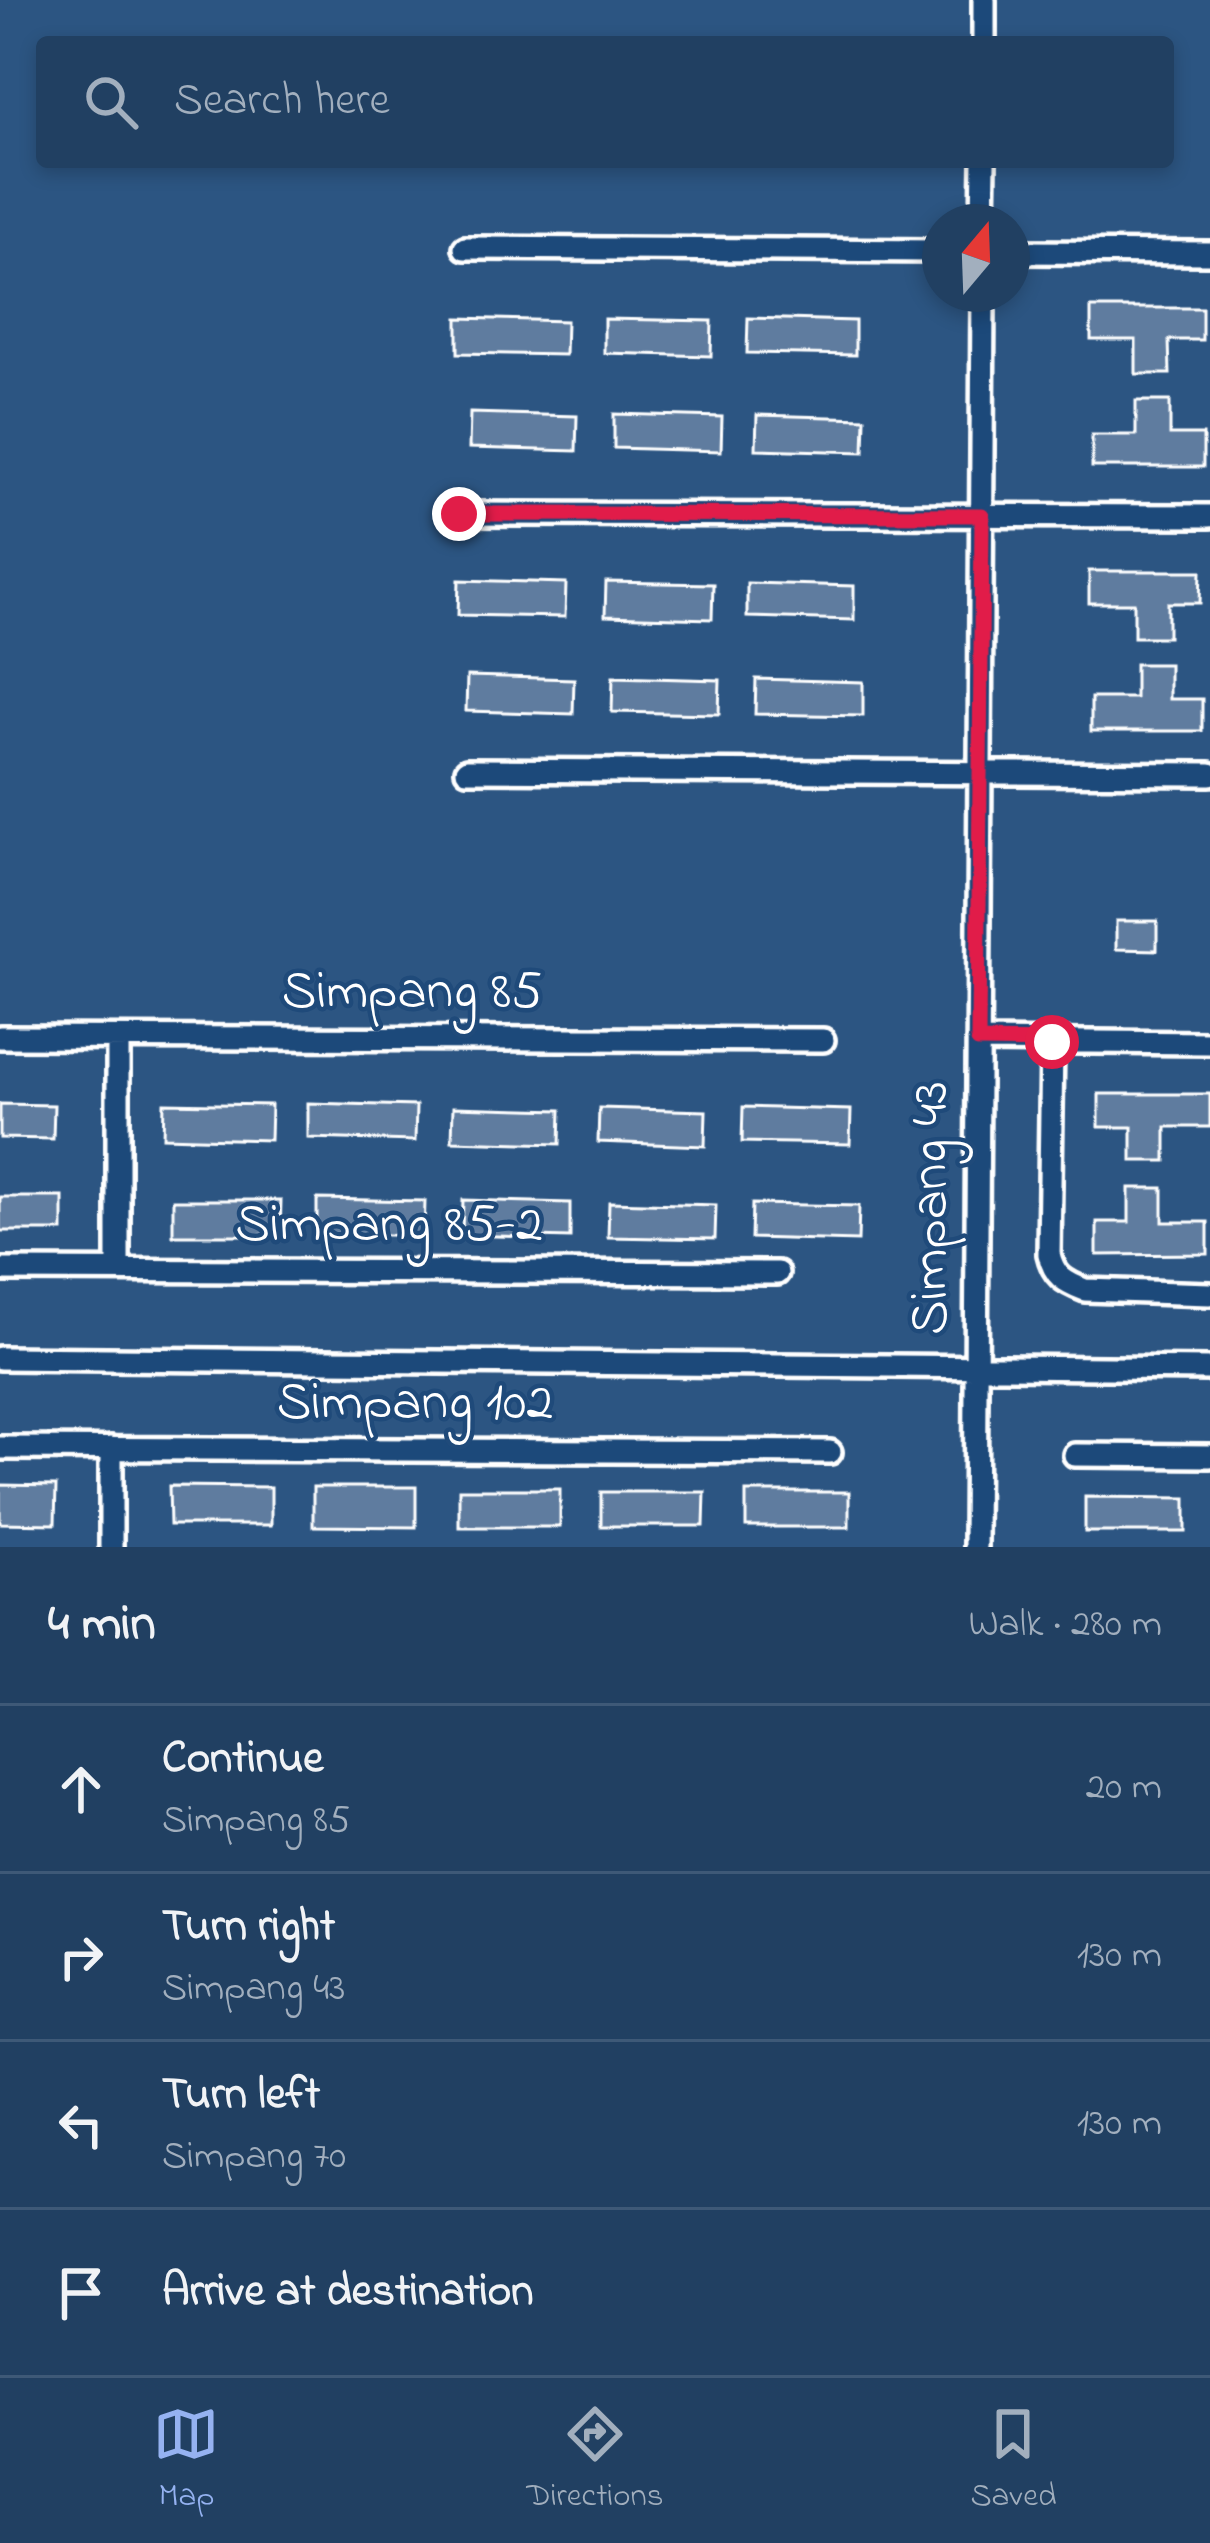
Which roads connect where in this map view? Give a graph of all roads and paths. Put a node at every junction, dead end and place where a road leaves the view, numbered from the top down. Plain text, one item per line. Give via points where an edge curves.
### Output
1 (984, 0) edge
2 (984, 36) edge
3 (983, 168) edge
4 (983, 204) edge
5 (465, 248) dead end
6 (922, 251) edge
7 (1030, 252) edge
8 (1210, 253) edge
9 (983, 312) edge
10 (459, 514) dead end
11 (982, 515) junction
12 (1210, 516) edge
13 (467, 770) dead end
14 (980, 773) junction
15 (1210, 774) edge
16 (0, 1037) edge
17 (118, 1038) junction
18 (823, 1040) dead end
19 (978, 1041) junction
20 (1052, 1042) junction
21 (1210, 1043) edge
22 (0, 1270) edge
23 (118, 1270) junction
24 (777, 1274) dead end
25 (1210, 1294) edge
26 (0, 1358) edge
27 (977, 1368) junction
28 (1210, 1369) edge
29 (0, 1448) edge
30 (111, 1448) junction
31 (830, 1451) dead end
32 (1075, 1455) dead end
33 (1210, 1456) edge
34 (111, 1547) edge
35 (975, 1547) edge

1 - 2 street
3 - 4 street
5 - 6 street
7 - 8 street
9 - 11 street, Simpang 43
10 - 11 street
11 - 12 street
11 - 14 street, Simpang 43
13 - 14 street
14 - 15 street
14 - 19 street, Simpang 43
16 - 17 street, Simpang 85
17 - 18 street, Simpang 85
17 - 23 street
19 - 20 street
19 - 27 street, Simpang 43
20 - 21 street
20 - 25 street via 1053,1271 1085,1289
22 - 23 street, Simpang 85-2
23 - 24 street, Simpang 85-2
26 - 27 street
27 - 28 street
27 - 35 street, Simpang 43
29 - 30 street, Simpang 102
30 - 31 street, Simpang 102
30 - 34 street
32 - 33 street

